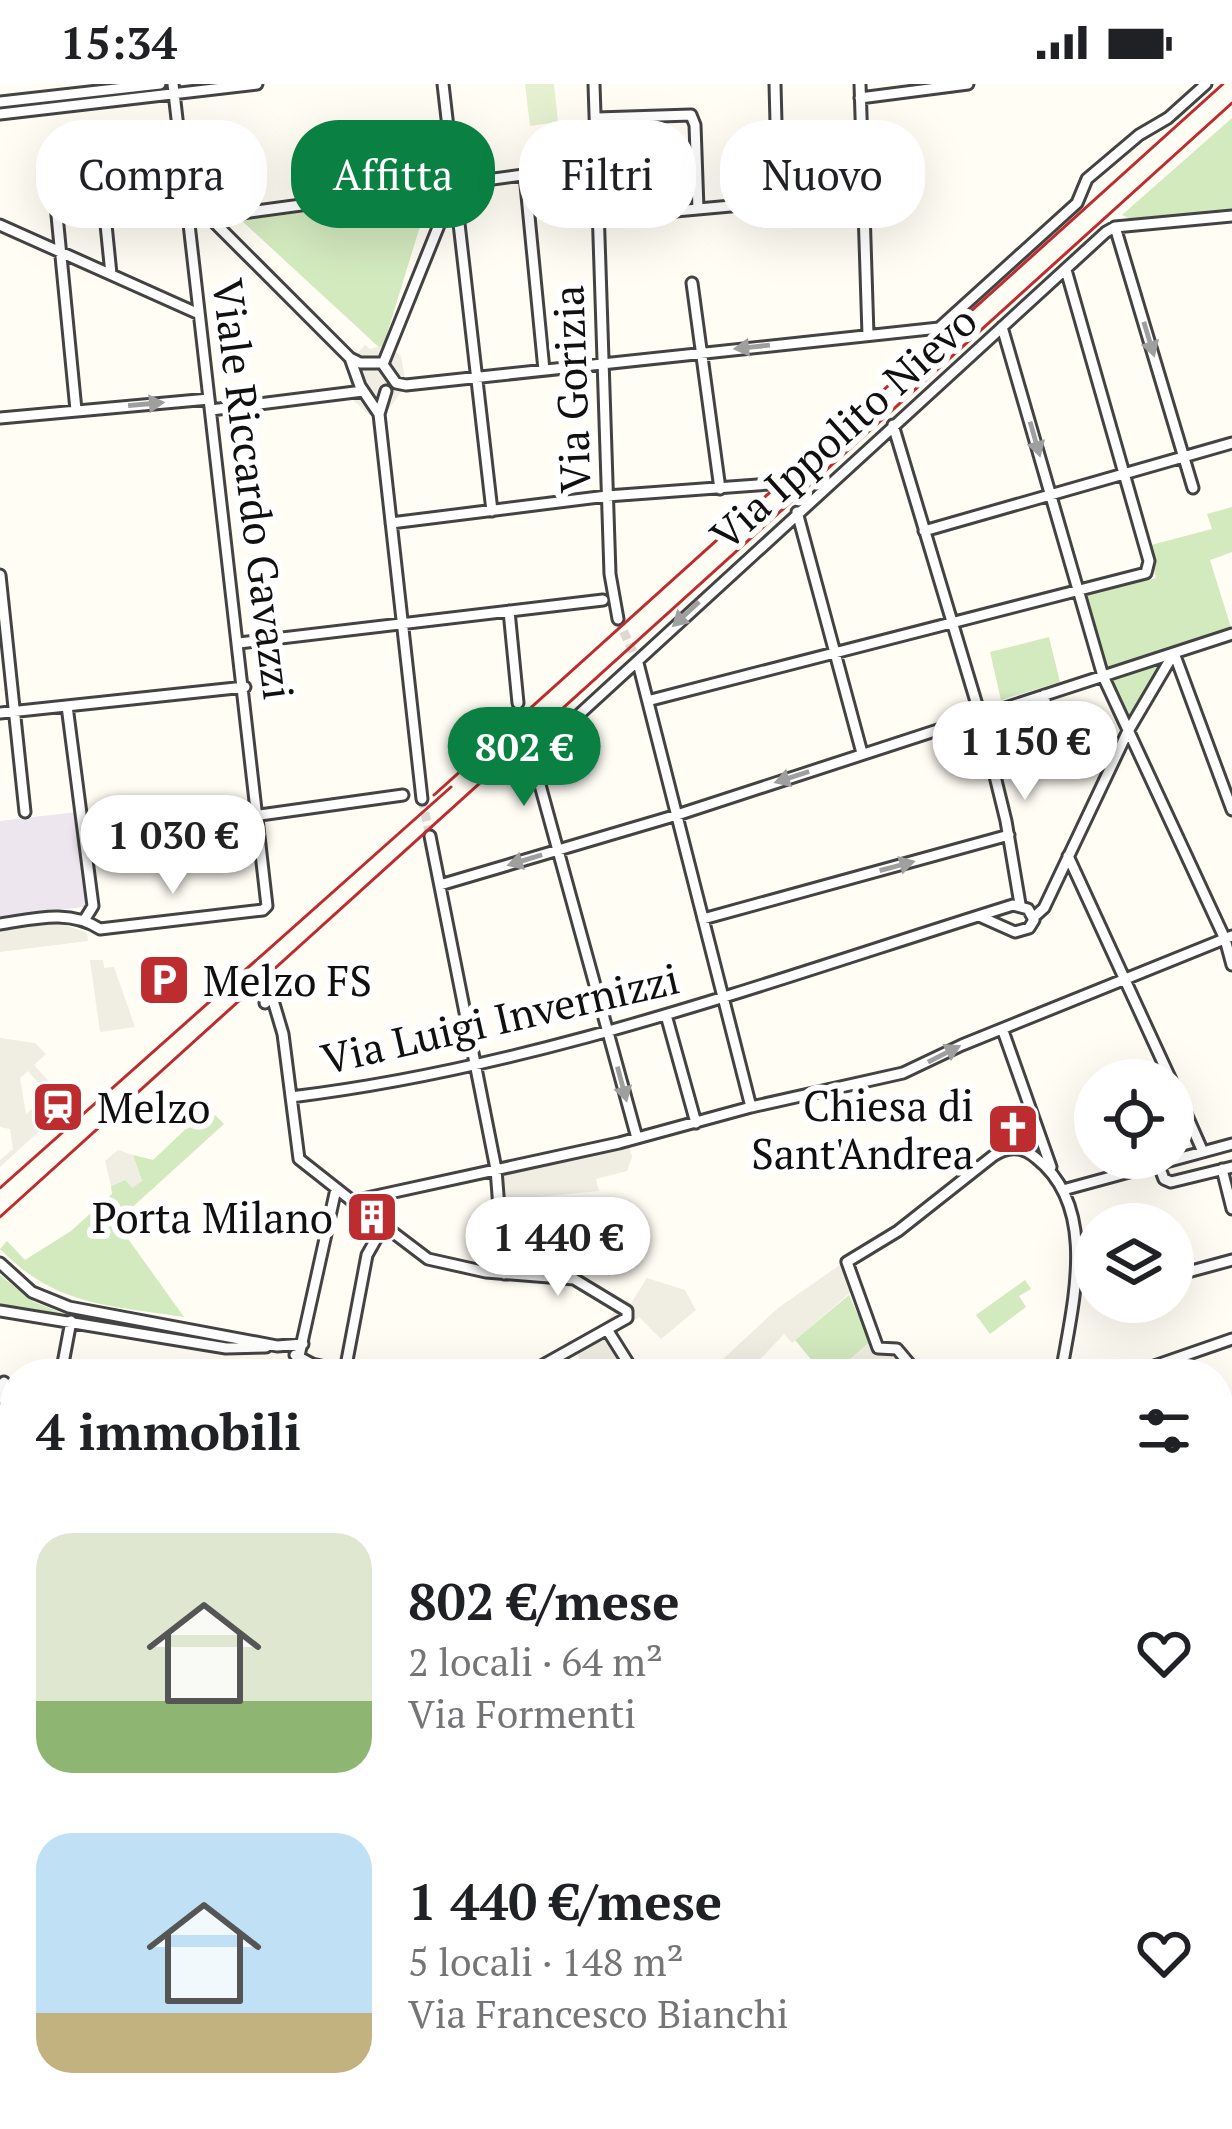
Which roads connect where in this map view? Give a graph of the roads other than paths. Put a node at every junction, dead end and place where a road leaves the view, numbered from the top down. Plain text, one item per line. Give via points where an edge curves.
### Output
1 (160, 84) edge
2 (257, 84) edge
3 (443, 84) edge
4 (595, 84) edge
5 (775, 84) edge
6 (860, 84) edge
7 (968, 84) edge
8 (1206, 84) edge
9 (174, 89) edge
10 (860, 98) junction
11 (0, 103) edge
12 (0, 115) edge
13 (596, 118) joint
14 (178, 120) edge
15 (448, 120) edge
16 (776, 120) edge
17 (860, 120) edge
18 (720, 206) edge
19 (698, 208) joint
20 (1232, 216) edge
21 (0, 225) edge
22 (1115, 227) junction
23 (59, 228) edge
24 (106, 228) edge
25 (190, 228) edge
26 (221, 228) edge
27 (438, 228) edge
28 (461, 228) edge
29 (530, 228) edge
30 (599, 228) edge
31 (863, 228) edge
32 (61, 250) junction
33 (1066, 270) junction
34 (111, 274) junction
35 (692, 283) dead end
36 (200, 314) junction
37 (1002, 327) junction
38 (868, 335) junction
39 (700, 353) junction
40 (350, 358) junction
41 (369, 363) junction
42 (383, 364) junction
43 (604, 364) junction
44 (544, 370) junction
45 (392, 376) junction
46 (479, 377) junction
47 (363, 388) junction
48 (386, 392) junction
49 (210, 405) junction
50 (76, 410) junction
51 (379, 414) junction
52 (0, 418) edge
53 (893, 425) junction
54 (1232, 443) edge
55 (1184, 457) junction
56 (1123, 473) junction
57 (770, 484) dead end
58 (1193, 488) dead end
59 (720, 489) junction
60 (1050, 494) junction
61 (607, 496) junction
62 (492, 512) junction
63 (797, 512) junction
64 (391, 523) junction
65 (924, 531) junction
66 (0, 575) edge
67 (1078, 591) junction
68 (603, 600) dead end
69 (509, 611) junction
70 (618, 619) tunnel mouth
71 (952, 623) junction
72 (403, 624) junction
73 (1232, 634) edge
74 (239, 643) junction
75 (835, 653) junction
76 (1174, 653) junction
77 (638, 663) tunnel mouth
78 (1103, 676) junction
79 (245, 687) junction
80 (1044, 695) junction
81 (651, 700) dead end
82 (518, 703) dead end
83 (67, 706) junction
84 (14, 712) junction
85 (0, 713) edge
86 (980, 716) junction
87 (1127, 733) junction
88 (862, 753) junction
89 (992, 765) junction
90 (403, 794) dead end
91 (422, 799) tunnel mouth
92 (1232, 810) edge
93 (25, 812) dead end
94 (260, 815) junction
95 (677, 815) junction
96 (1009, 835) junction
97 (430, 836) tunnel mouth
98 (559, 850) junction
99 (1068, 856) junction
100 (440, 885) junction
101 (1020, 904) junction
102 (979, 916) junction
103 (1034, 917) junction
104 (85, 919) junction
105 (703, 919) junction
106 (0, 924) edge
107 (1228, 937) edge
108 (1232, 965) edge
109 (1127, 978) junction
110 (724, 1000) junction
111 (265, 1003) dead end
112 (666, 1016) junction
113 (1003, 1030) junction
114 (608, 1031) junction
115 (1162, 1059) edge
116 (474, 1065) junction
117 (291, 1097) junction
118 (751, 1107) junction
119 (696, 1123) junction
120 (1194, 1132) edge
121 (637, 1138) junction
122 (1232, 1144) edge
123 (1203, 1152) junction
124 (1194, 1154) edge
125 (1227, 1168) edge
126 (496, 1169) junction
127 (1053, 1174) junction
128 (1194, 1176) edge
129 (1101, 1179) edge
130 (336, 1189) junction
131 (1063, 1190) junction
132 (353, 1201) junction
133 (1232, 1209) edge
134 (376, 1219) junction
135 (1232, 1260) edge
136 (0, 1263) edge
137 (1194, 1270) edge
138 (504, 1274) junction
139 (0, 1311) edge
140 (71, 1321) junction
141 (608, 1331) junction
142 (1232, 1339) edge
143 (303, 1344) junction
144 (282, 1347) junction
145 (64, 1359) edge
146 (299, 1359) joint
147 (347, 1359) edge
148 (555, 1359) edge
149 (626, 1359) edge
150 (905, 1359) edge
151 (1063, 1359) edge
152 (1174, 1359) edge

1 - 11 street
2 - 9 street
3 - 15 street
4 - 13 street, Via Gorizia
5 - 16 street
6 - 10 street
7 - 10 street
8 - 38 street via 1088,179 1076,203 939,328
9 - 12 street
9 - 14 street, Viale Riccardo Gavazzi
10 - 17 street
13 - 19 street via 691,115
18 - 19 street
20 - 22 street
21 - 32 street
22 - 33 street, Via Ippolito Nievo
22 -> 55 street
23 - 32 street
24 - 34 street
25 - 36 street, Viale Riccardo Gavazzi
26 - 40 street
27 - 42 street
28 - 46 street
29 - 44 street
30 - 43 street, Via Gorizia
31 - 38 street
32 - 34 street
32 - 50 street
33 - 37 street, Via Ippolito Nievo
33 - 56 street
34 - 36 street
35 - 39 street
36 - 49 street, Viale Riccardo Gavazzi
37 - 53 street, Via Ippolito Nievo
37 -> 60 street
38 -> 39 street
39 - 43 street
39 - 59 street
40 - 41 street
40 - 47 street
41 - 42 street
41 - 47 street via 360,370
42 - 45 street
43 - 44 street
43 - 61 street, Via Gorizia
44 - 46 street
45 - 46 street via 406,385
45 - 48 street
46 - 62 street
47 - 48 street
47 - 49 street
47 - 51 street
48 - 51 street
50 -> 49 street
49 - 74 street, Viale Riccardo Gavazzi
50 - 52 street
51 - 64 street
53 - 63 street, Via Ippolito Nievo
53 - 65 street
54 - 55 street
55 - 56 street
55 - 58 street
56 - 60 street
56 - 67 street via 1148,570
57 - 59 street
59 - 61 street
60 - 65 street
60 - 67 street
61 - 62 street
61 - 70 street, Via Gorizia
62 - 64 street
63 - 75 street
63 -> 98 street, Via Ippolito Nievo via 534,760
64 - 72 street
65 - 71 street
66 - 84 street
67 - 71 street
67 - 78 street
68 - 69 street
69 - 72 street
69 - 82 street
71 - 75 street
71 - 86 street
72 - 74 street
72 - 91 street
73 - 76 street
74 - 79 street, Viale Riccardo Gavazzi
75 - 81 street
75 - 88 street
76 - 78 street
76 - 87 street
76 - 92 street
77 - 95 street
78 - 80 street
78 - 87 street
79 - 83 street
79 - 94 street, Viale Riccardo Gavazzi
80 - 86 street
80 - 89 street via 1054,745
83 - 84 street
83 - 104 street via 93,905
84 - 85 street
84 - 93 street
86 - 88 street
86 - 89 street
87 - 99 street
87 - 107 street
88 -> 95 street
89 - 96 street
90 - 94 street
94 - 104 street, Viale Riccardo Gavazzi via 263,910 100,928
95 - 98 street
95 - 105 street
96 - 101 street
105 -> 96 street
97 - 100 street
98 -> 100 street
98 - 114 street
99 - 103 street
99 - 109 street
100 - 116 street
101 - 102 street, Via Luigi Invernizzi
101 - 103 street
102 - 103 street via 1016,932
102 - 110 street, Via Luigi Invernizzi
104 - 106 street
105 - 110 street
107 - 108 street
107 - 109 street
109 - 113 street
109 - 115 street
110 - 112 street, Via Luigi Invernizzi
110 - 118 street
111 - 117 street via 272,997 281,1022
112 - 114 street, Via Luigi Invernizzi
112 - 119 street
118 -> 113 street via 903,1073
113 - 127 street
114 - 116 street, Via Luigi Invernizzi
114 -> 121 street
116 - 117 street, Via Luigi Invernizzi
116 - 126 street
117 - 130 street via 299,1159
118 - 119 street
119 - 121 street
120 - 123 street
121 - 126 street
122 - 123 street
123 - 124 street
125 - 128 street
125 - 133 street
126 - 132 street
126 - 138 street
127 - 131 street
127 - 150 street via 1025,1151 1003,1150 847,1262 878,1346
129 - 131 street
130 - 132 street
130 - 143 street
131 - 151 street via 1078,1250
132 - 134 street
134 - 138 street via 428,1258
134 - 147 street
135 - 137 street
136 - 144 street via 32,1292 69,1307
138 - 141 street via 574,1279 626,1309 629,1316
139 - 140 street
140 - 144 street via 226,1348
140 - 145 street
141 - 148 street
141 - 149 street
142 - 152 street
143 - 144 street
143 - 146 street
144 - 146 street

